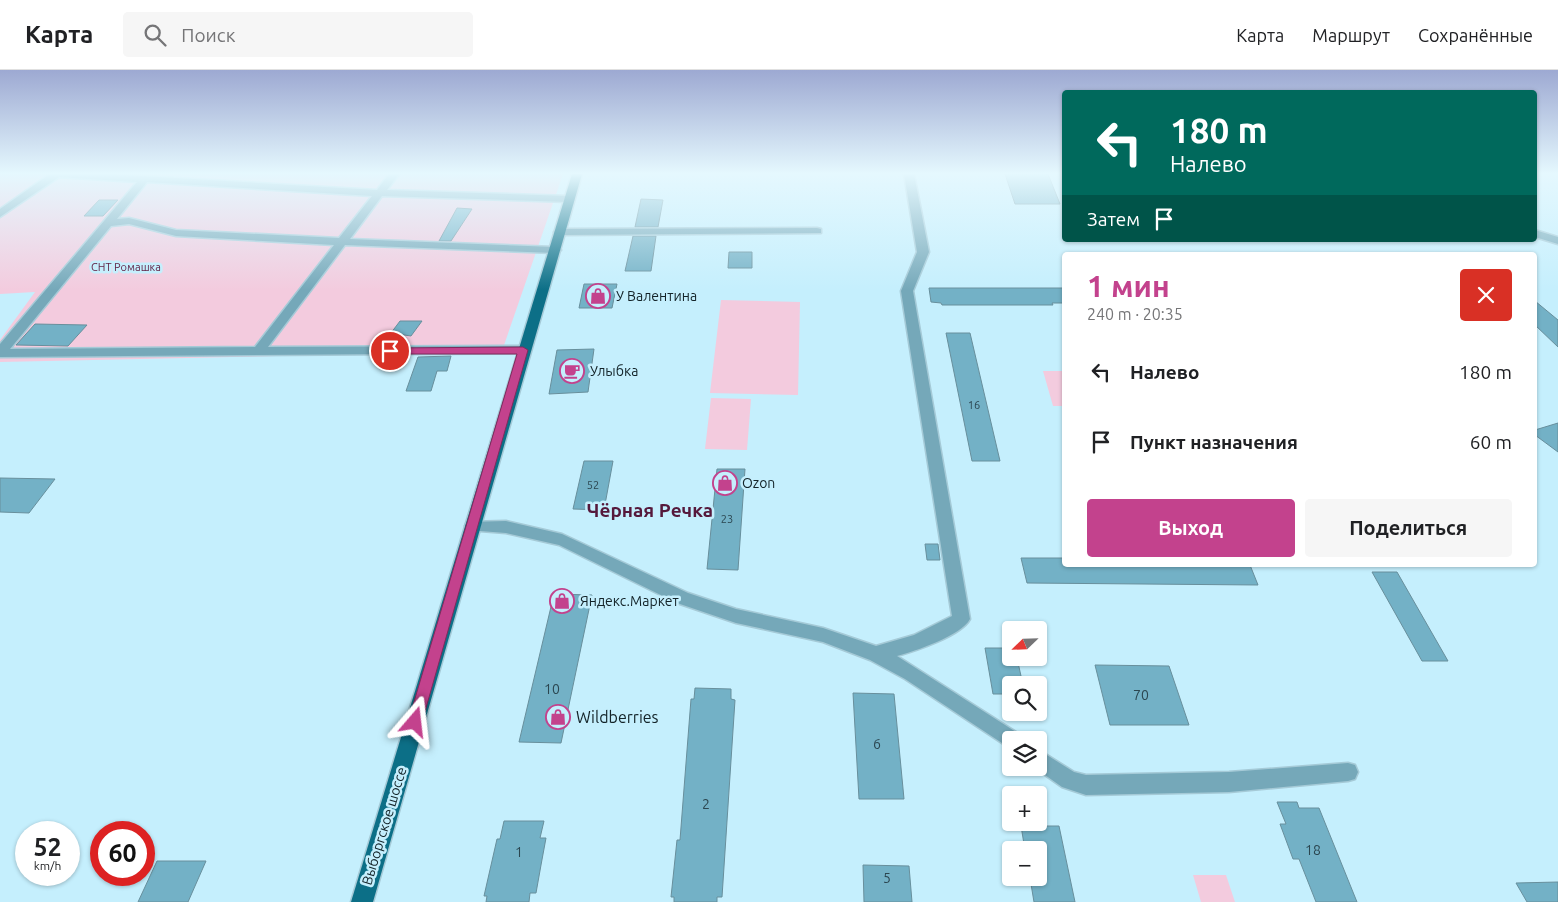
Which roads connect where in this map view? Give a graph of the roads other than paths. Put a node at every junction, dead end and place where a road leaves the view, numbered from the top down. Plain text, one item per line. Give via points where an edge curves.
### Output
1 (115, 213) edge
2 (364, 213) edge
3 (565, 213) edge
4 (916, 213) edge
5 (106, 223) junction
6 (817, 230) dead end
7 (560, 232) junction
8 (1537, 234) edge
9 (1558, 241) edge
10 (343, 242) junction
11 (554, 250) junction
12 (523, 350) junction
13 (258, 352) junction
14 (0, 353) edge
15 (473, 526) junction
16 (876, 654) junction
17 (1002, 733) edge
18 (1047, 764) edge
19 (1348, 772) dead end
20 (362, 902) edge

1 - 5 street
2 - 10 street
3 - 7 main road, Выборгское шоссе
4 - 16 street via 922,264 908,283 907,291 961,619 939,633 904,648
5 - 10 street via 129,221 176,233
5 - 14 street
6 - 7 street
7 - 11 main road, Выборгское шоссе
8 - 9 street
10 - 11 street
10 - 13 street
11 - 12 main road, Выборгское шоссе
12 - 13 street
12 - 15 main road, Выборгское шоссе
13 - 14 street
15 - 16 street via 506,527 562,540 683,598 736,616 823,635
15 - 20 main road, Выборгское шоссе
16 - 17 street via 911,673
18 - 19 street via 1069,780 1086,785 1229,782

